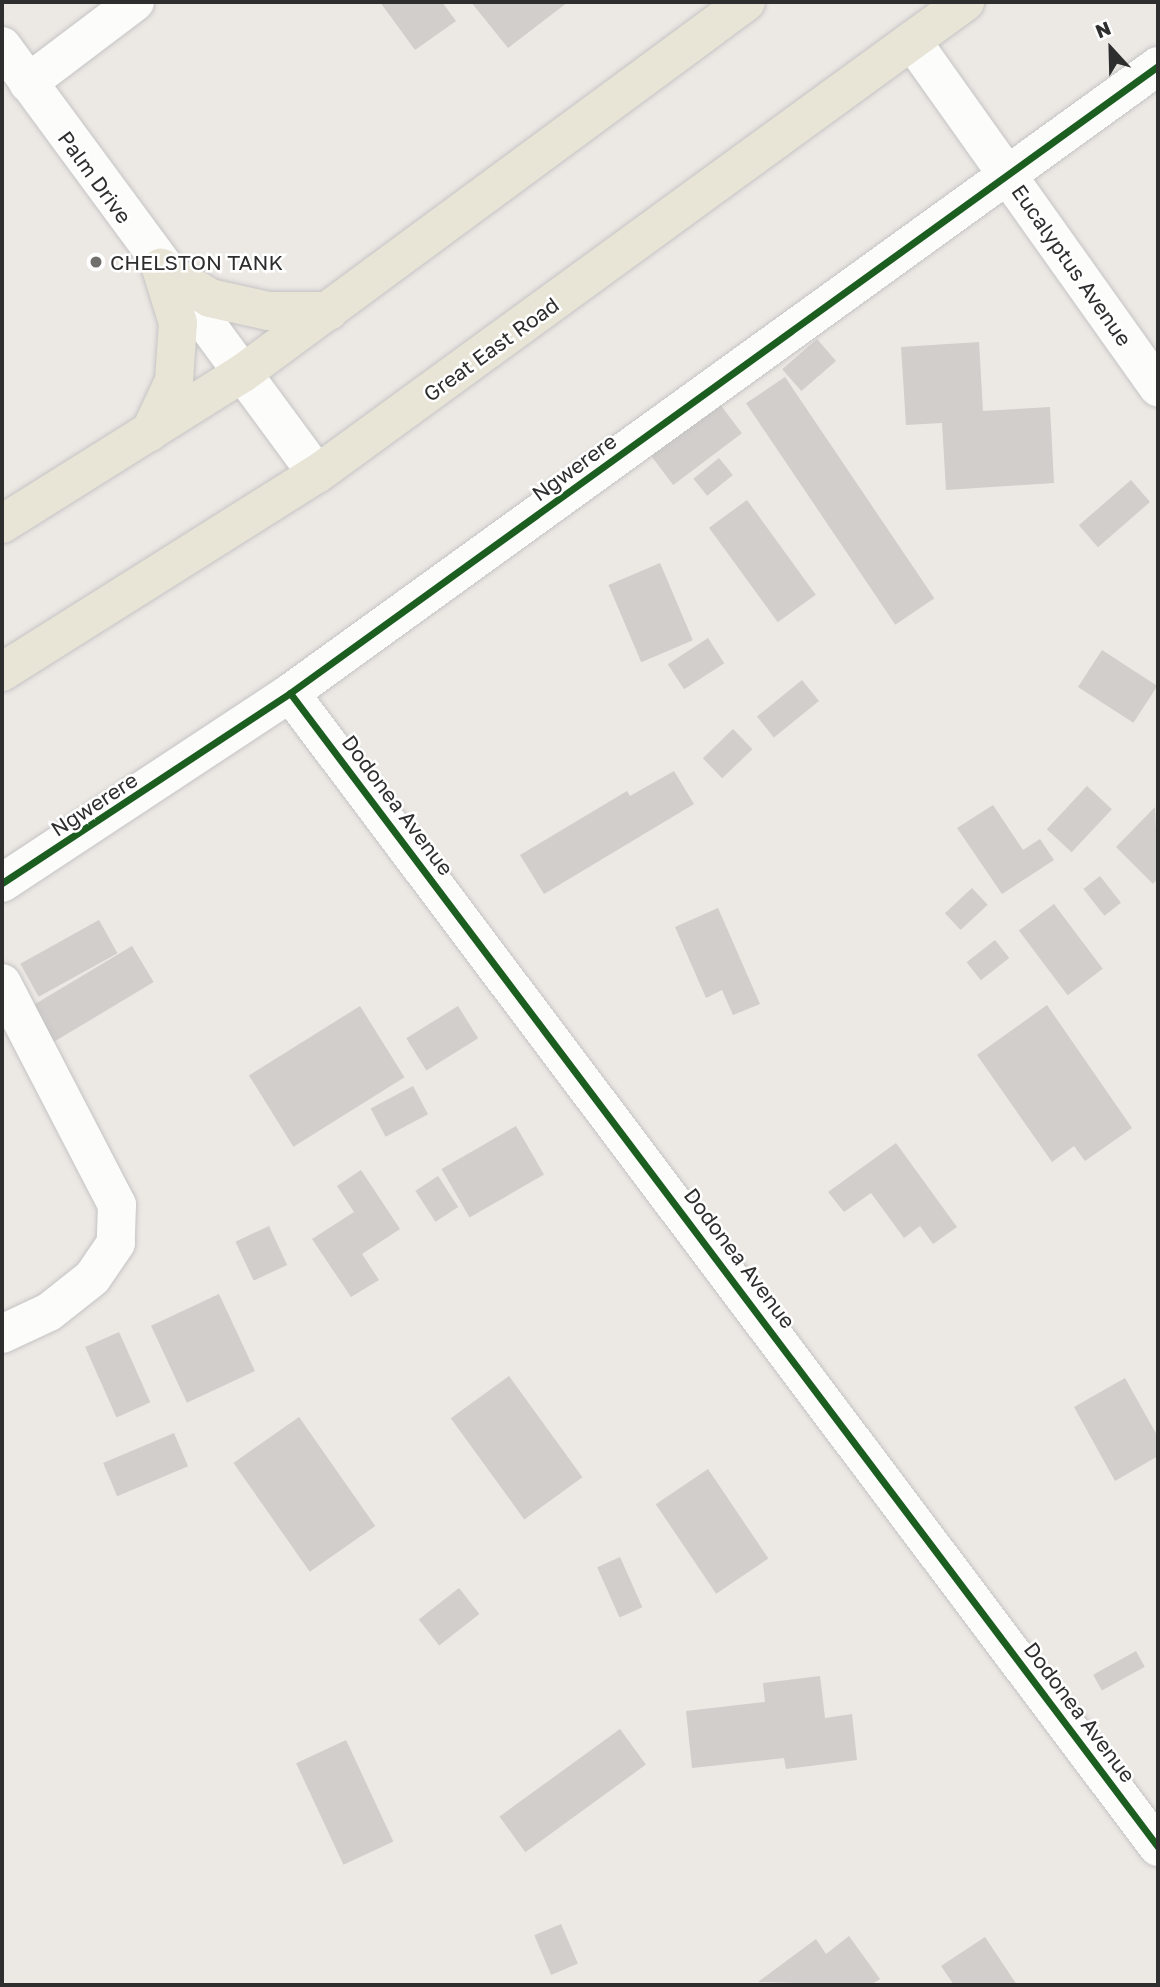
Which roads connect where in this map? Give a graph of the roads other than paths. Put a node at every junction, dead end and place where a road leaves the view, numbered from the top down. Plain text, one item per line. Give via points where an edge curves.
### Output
1 (135, 2) edge
2 (746, 2) edge
3 (965, 2) edge
4 (912, 41) junction
5 (2, 48) edge
6 (1158, 66) edge
7 (28, 83) junction
8 (1010, 177) junction
9 (161, 268) junction
10 (329, 311) junction
11 (243, 373) junction
12 (1158, 387) edge
13 (150, 432) junction
14 (317, 474) junction
15 (2, 524) edge
16 (2, 672) edge
17 (290, 693) junction
18 (2, 883) edge
19 (2, 983) edge
20 (2, 1334) edge
21 (1158, 1847) edge

1 - 7 street
2 - 10 main road
3 - 4 main road, Great East Road
4 - 8 street, Eucalyptus Avenue
4 - 14 main road, Great East Road
5 - 7 street, Palm Drive
6 - 8 street, Ngwerere
7 - 9 street, Palm Drive
8 - 12 street, Eucalyptus Avenue
8 - 17 street, Ngwerere
9 - 10 main road via 210,299 268,311
9 - 11 street, Palm Drive
9 - 13 main road via 177,335 174,381
10 - 11 main road
11 - 13 main road
11 - 14 street, Palm Drive
13 - 15 main road
14 - 16 main road, Great East Road
17 - 18 street, Ngwerere
17 - 21 street, Dodonea Avenue
19 - 20 street via 117,1205 116,1243 92,1278 48,1312

